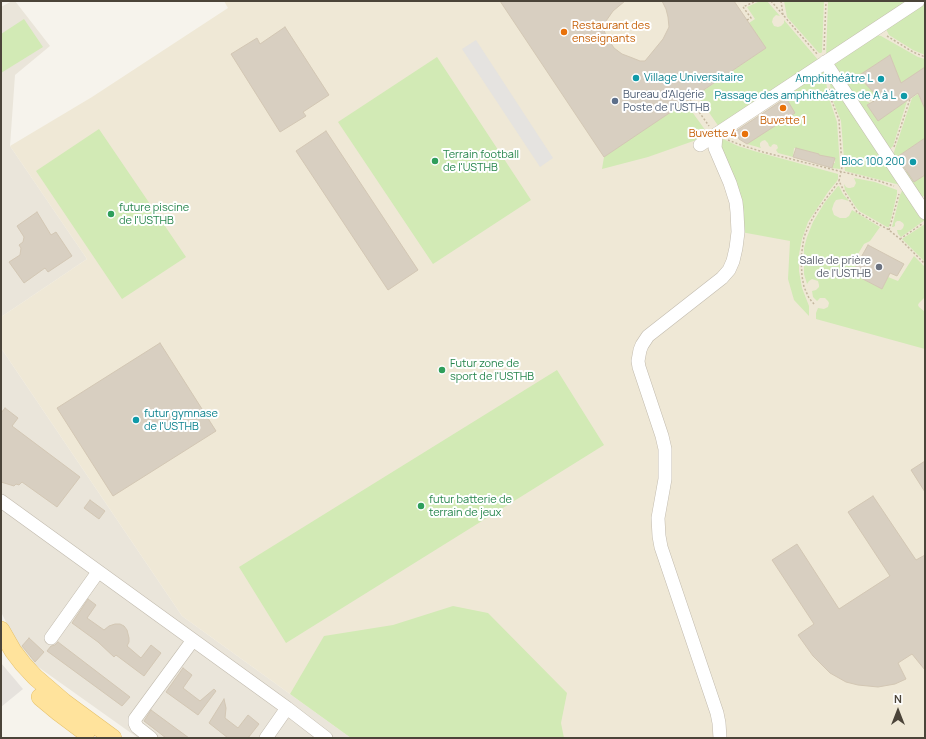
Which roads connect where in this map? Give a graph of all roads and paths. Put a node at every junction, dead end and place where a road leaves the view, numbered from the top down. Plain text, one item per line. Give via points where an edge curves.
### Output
1 (756, 1) edge
2 (771, 1) edge
3 (781, 1) edge
4 (826, 1) edge
5 (918, 1) edge
6 (784, 16) junction
7 (747, 20) dead end
8 (876, 29) junction
9 (823, 57) junction
10 (925, 57) edge
11 (829, 89) dead end
12 (690, 99) dead end
13 (910, 99) dead end
14 (716, 135) junction
15 (700, 145) dead end
16 (887, 156) junction
17 (842, 172) junction
18 (839, 181) junction
19 (924, 209) edge
20 (889, 230) junction
21 (900, 239) junction
22 (925, 264) edge
23 (814, 304) dead end
24 (1, 502) edge
25 (98, 572) junction
26 (1, 630) edge
27 (51, 638) dead end
28 (193, 640) junction
29 (1, 655) edge
30 (287, 708) junction
31 (93, 738) edge
32 (113, 738) edge
33 (151, 738) edge
34 (266, 738) edge
35 (326, 738) edge
36 (720, 738) edge

1 - 7 path via 743,7 751,18
2 - 6 path
3 - 6 path
4 - 9 path
5 - 8 lane
6 - 9 path
8 - 9 lane
8 - 10 path
9 - 14 lane
9 - 16 lane
11 - 17 path via 839,120
12 - 14 path
13 - 16 path via 892,152
14 - 15 lane
14 - 17 path via 741,146
14 - 36 lane via 715,148 736,202 738,232 732,266 726,275 648,336 642,345 638,361 664,449 664,479 658,518 661,547 717,713
16 - 19 lane
17 - 18 path
17 - 20 path via 900,188
18 - 20 path via 857,212
18 - 23 path via 816,212 803,242 802,276 806,292
19 - 21 path
20 - 21 path
21 - 22 path
24 - 25 lane
25 - 27 lane
25 - 28 lane
26 - 32 main road via 13,651 35,677
28 - 30 lane
28 - 33 lane via 135,720 137,727
29 - 31 main road via 26,685
30 - 34 lane
30 - 35 lane

